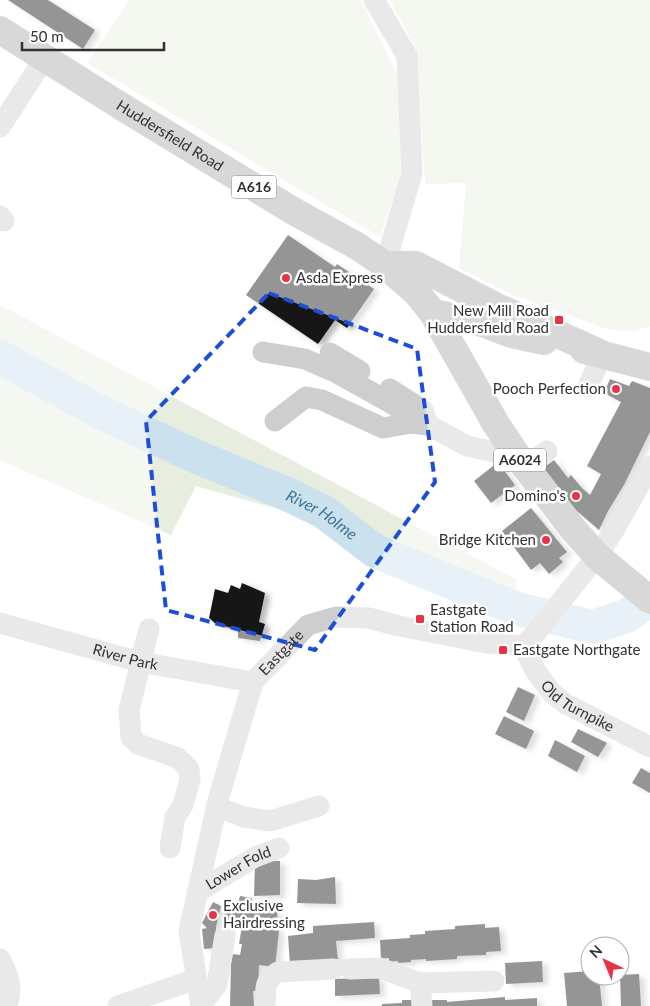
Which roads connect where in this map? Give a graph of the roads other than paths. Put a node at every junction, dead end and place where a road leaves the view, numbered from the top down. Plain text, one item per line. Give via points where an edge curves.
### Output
1 (374, 0) edge
2 (0, 30) edge
3 (44, 59) junction
4 (0, 127) edge
5 (385, 265) junction
6 (464, 291) junction
7 (433, 313) junction
8 (502, 331) junction
9 (263, 352) dead end
10 (330, 353) dead end
11 (456, 354) junction
12 (602, 354) junction
13 (650, 368) edge
14 (588, 387) dead end
15 (275, 421) dead end
16 (420, 424) junction
17 (547, 451) dead end
18 (522, 462) junction
19 (650, 466) edge
20 (597, 556) junction
21 (641, 592) edge
22 (0, 622) edge
23 (149, 629) dead end
24 (529, 640) junction
25 (140, 662) junction
26 (253, 682) junction
27 (650, 747) edge
28 (319, 806) dead end
29 (217, 807) junction
30 (170, 848) dead end
31 (279, 848) dead end
32 (197, 892) junction
33 (226, 935) dead end
34 (0, 959) edge
35 (196, 979) junction
36 (494, 981) dead end
37 (420, 983) junction
38 (7, 1006) edge
39 (118, 1006) edge
40 (200, 1006) edge
41 (265, 1006) edge
42 (422, 1006) edge

1 - 5 street via 407,56 412,163 412,173
2 - 3 main road, Huddersfield Road / A616
3 - 4 street
3 - 5 main road, Huddersfield Road / A616
5 - 6 main road via 416,265
5 - 7 main road, Huddersfield Road / A616 via 417,293
6 - 7 main road
6 - 12 main road
7 - 8 main road via 482,323
7 - 11 main road, A6024
8 - 11 main road via 476,331 466,336
8 - 12 main road
9 - 16 street via 305,359 339,374 396,406
10 - 16 street via 423,410
11 - 18 main road, A6024
12 - 13 main road
12 - 14 street
15 - 16 street via 306,397 322,400 383,428
16 - 18 street via 467,446
17 - 18 street
18 - 20 main road, A6024
19 - 20 street
20 - 21 main road, A6024
20 - 24 street
22 - 25 street, River Park
23 - 25 street
24 - 26 street, Eastgate via 486,643 369,618 336,617 308,624
24 - 27 street, Old Turnpike via 535,670 552,693 566,704
25 - 26 street, River Park
25 - 30 street via 129,710 131,737 138,744 178,758 189,769 190,780 183,805 175,817
26 - 29 street, Eastgate
28 - 29 street via 270,821 244,817
29 - 32 street, Eastgate
31 - 32 street, Lower Fold via 255,857
32 - 35 street, Eastgate via 189,931
33 - 40 street via 217,985
34 - 38 street via 8,974 11,992
35 - 39 street
35 - 40 street, Eastgate
36 - 37 street
37 - 41 street via 380,968 278,972 266,982
37 - 42 street

